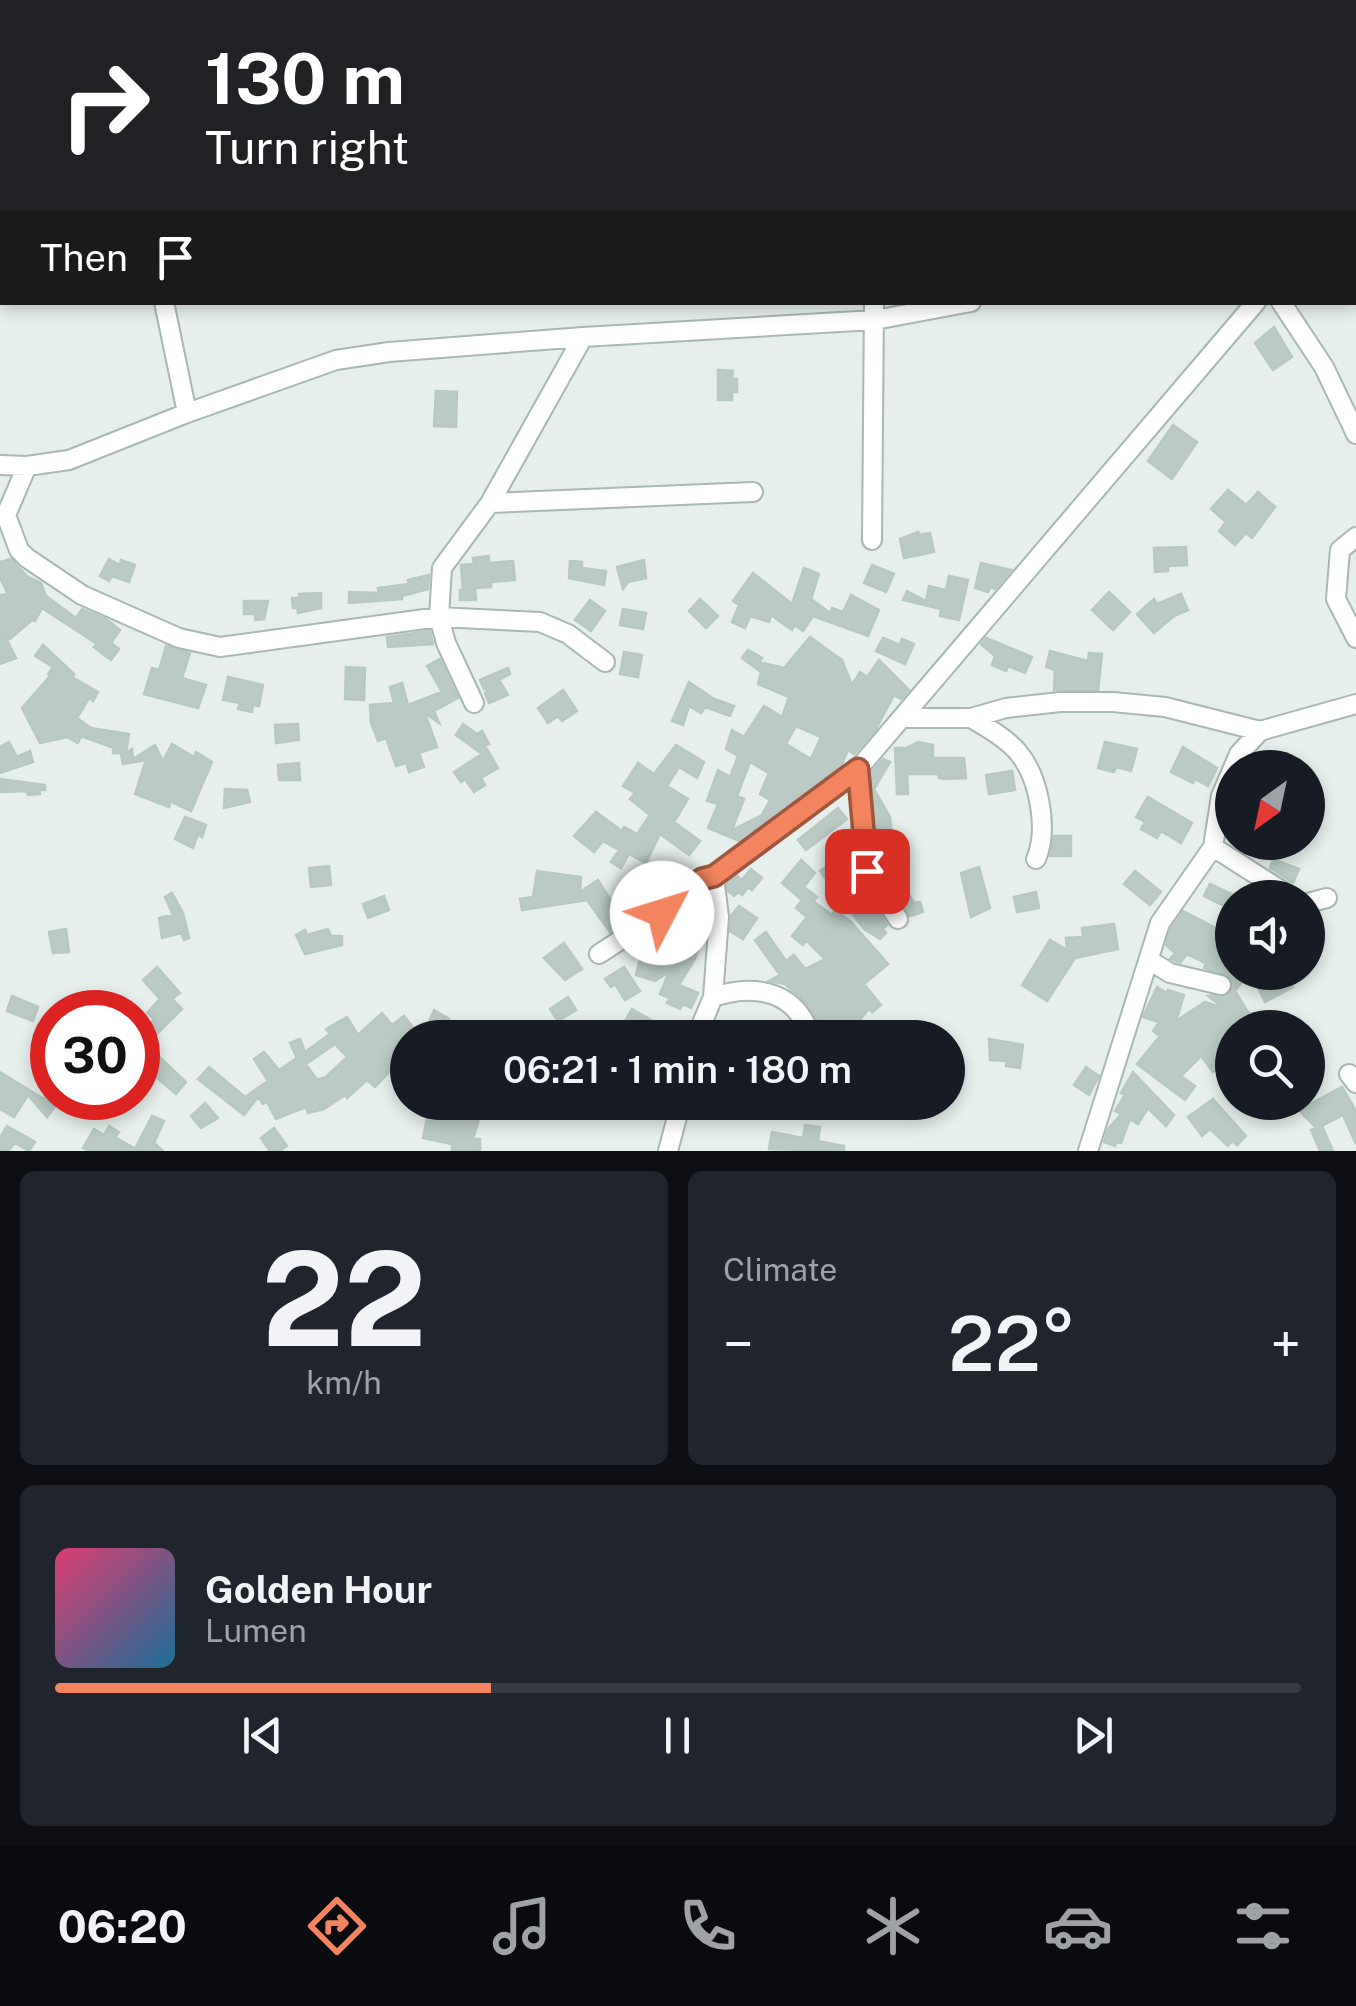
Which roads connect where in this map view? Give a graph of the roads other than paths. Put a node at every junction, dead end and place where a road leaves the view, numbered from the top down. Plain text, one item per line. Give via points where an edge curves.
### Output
1 (165, 305) edge
2 (939, 305) edge
3 (1254, 305) edge
4 (1283, 305) edge
5 (874, 311) edge
6 (583, 337) junction
7 (186, 413) junction
8 (1356, 434) edge
9 (0, 465) edge
10 (27, 466) junction
11 (753, 492) dead end
12 (490, 504) junction
13 (1356, 537) edge
14 (872, 540) dead end
15 (439, 617) junction
16 (1356, 638) edge
17 (605, 662) dead end
18 (474, 703) dead end
19 (1356, 704) edge
20 (902, 718) junction
21 (971, 718) junction
22 (1260, 731) junction
23 (858, 769) junction
24 (1213, 847) junction
25 (1036, 859) dead end
26 (714, 876) junction
27 (1265, 880) edge
28 (1328, 898) dead end
29 (1325, 899) edge
30 (898, 920) dead end
31 (599, 954) dead end
32 (1149, 960) junction
33 (1215, 984) edge
34 (713, 996) junction
35 (703, 1020) edge
36 (803, 1020) edge
37 (676, 1120) edge
38 (668, 1151) edge
39 (1088, 1151) edge

1 - 7 street
2 - 5 street
3 - 20 street
4 - 8 street via 1324,367
5 - 6 street
5 - 14 street
6 - 7 street via 336,360
6 - 12 street
7 - 10 street via 69,460
9 - 10 street
10 - 15 street via 6,516 19,550 82,594 178,638 220,647
11 - 12 street
12 - 15 street via 442,568
13 - 16 street via 1340,550 1336,599
15 - 17 street via 540,622
15 - 18 street
19 - 22 street
20 - 21 street
20 - 23 street
21 - 22 street via 1006,708 1113,702
21 - 25 street via 1012,746 1027,766 1042,812
22 - 24 street via 1228,774
23 - 26 street
23 - 30 street via 867,871
24 - 27 street
24 - 32 street via 1167,908
26 - 31 street
26 - 34 street
28 - 29 street
32 - 33 street via 1170,974
32 - 39 street
34 - 35 street
34 - 36 street via 765,990 798,1008
37 - 38 street

